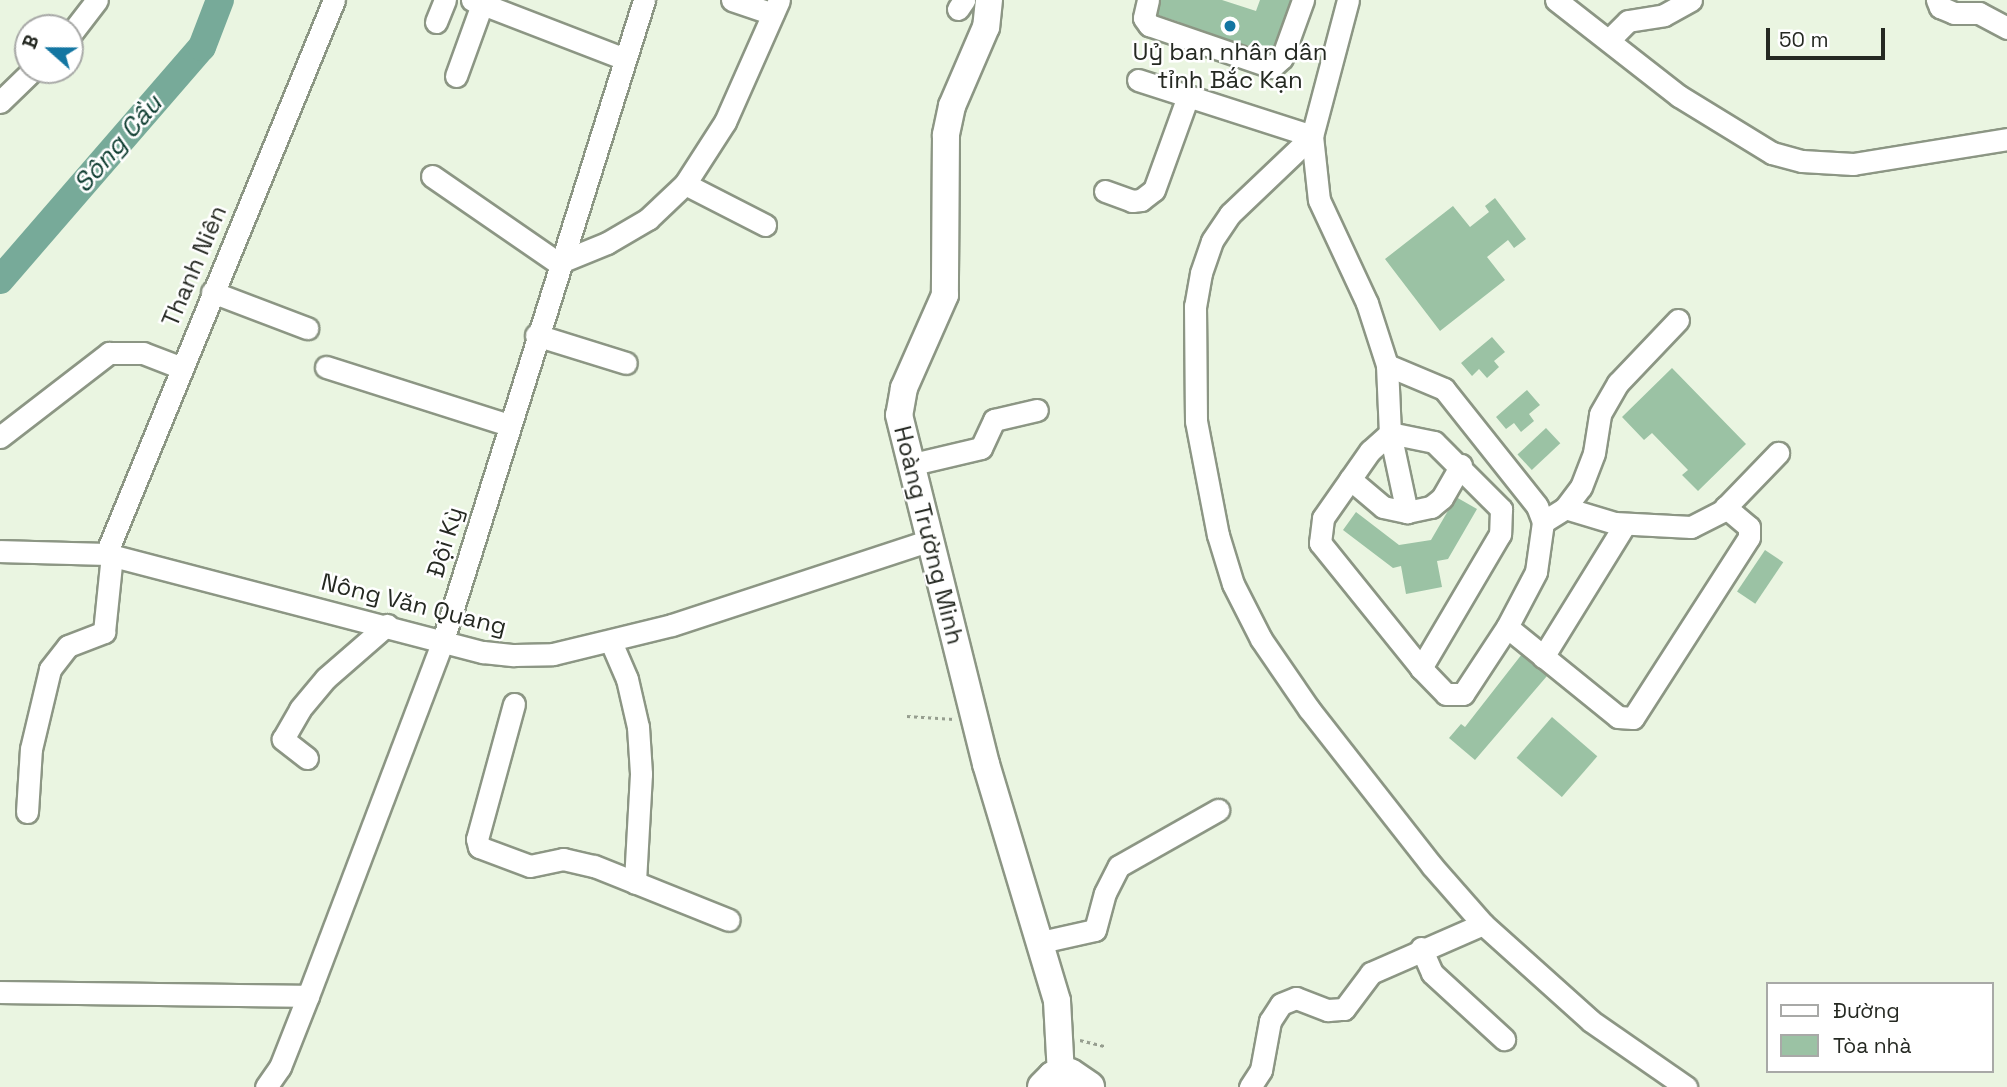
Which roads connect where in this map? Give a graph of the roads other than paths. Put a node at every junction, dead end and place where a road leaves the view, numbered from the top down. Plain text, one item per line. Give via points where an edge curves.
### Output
1 (97, 0) edge
2 (334, 0) edge
3 (445, 0) edge
4 (644, 0) edge
5 (733, 0) edge
6 (989, 0) edge
7 (1148, 0) edge
8 (1303, 0) edge
9 (1348, 0) edge
10 (1556, 0) edge
11 (1691, 0) edge
12 (1937, 0) edge
13 (477, 2) edge
14 (776, 7) edge
15 (84, 17) edge
16 (436, 22) dead end
17 (2007, 28) edge
18 (1609, 40) junction
19 (625, 59) junction
20 (456, 76) dead end
21 (1138, 80) dead end
22 (19, 84) edge
23 (1188, 96) junction
24 (0, 102) edge
25 (1311, 136) junction
26 (2007, 139) edge
27 (432, 176) dead end
28 (685, 184) junction
29 (1105, 191) dead end
30 (765, 225) dead end
31 (558, 263) junction
32 (212, 292) junction
33 (1678, 320) dead end
34 (307, 328) dead end
35 (536, 335) junction
36 (626, 363) dead end
37 (1387, 365) junction
38 (180, 367) junction
39 (326, 368) dead end
40 (1037, 410) dead end
41 (509, 425) junction
42 (1390, 433) junction
43 (0, 437) edge
44 (1778, 453) dead end
45 (909, 465) junction
46 (1461, 465) junction
47 (1350, 479) junction
48 (1725, 507) junction
49 (1565, 508) junction
50 (1407, 512) junction
51 (1544, 522) junction
52 (1625, 524) junction
53 (931, 540) junction
54 (0, 551) edge
55 (109, 554) junction
56 (387, 625) junction
57 (1507, 627) junction
58 (443, 640) junction
59 (611, 642) junction
60 (1543, 657) junction
61 (1421, 668) junction
62 (514, 704) dead end
63 (307, 758) dead end
64 (1218, 810) dead end
65 (27, 812) dead end
66 (635, 883) junction
67 (729, 920) dead end
68 (1483, 924) junction
69 (1041, 942) junction
70 (1421, 948) junction
71 (0, 992) edge
72 (308, 996) junction
73 (1504, 1039) dead end
74 (282, 1077) edge
75 (1052, 1080) edge
76 (266, 1087) edge
77 (1089, 1087) edge
78 (1250, 1087) edge
79 (1686, 1087) edge

1 - 15 street
2 - 32 street, Thanh Niên
3 - 16 street
4 - 19 street, Đội Kỳ
5 - 14 street
6 - 45 main road, Hoàng Trường Minh via 986,27 952,106 946,135 946,295 900,401
7 - 8 street via 1144,18 1149,25 1266,67 1282,58
9 - 25 street
10 - 18 street
11 - 18 street via 1664,15 1628,21
12 - 17 street via 1954,13 1979,13
13 - 19 street
13 - 20 street
14 - 28 street via 725,122
18 - 26 street via 1735,133 1772,153 1802,161 1853,164
19 - 31 street, Đội Kỳ
21 - 23 street
22 - 24 street
23 - 25 street
23 - 29 street via 1149,195 1132,201
25 - 37 street via 1319,200 1367,303
25 - 68 street via 1230,214 1212,242 1201,273 1194,363 1206,485 1233,584 1261,639 1367,787
27 - 31 street
28 - 30 street
28 - 31 street via 630,231
31 - 35 street, Đội Kỳ
32 - 34 street
32 - 38 street, Thanh Niên
33 - 49 street via 1618,383 1600,414 1594,453 1581,487
35 - 36 street
35 - 41 street, Đội Kỳ
37 - 42 street
37 - 51 street via 1444,389 1537,506
38 - 43 street via 127,350 109,354
38 - 55 street, Thanh Niên
39 - 41 street
40 - 45 street via 994,420 981,448
41 - 58 street, Đội Kỳ
42 - 46 street via 1434,442
42 - 47 street
42 - 50 street
44 - 48 street
45 - 53 main road, Hoàng Trường Minh
46 - 50 street via 1442,498 1431,507
46 - 61 street via 1496,498 1504,520 1462,605
47 - 50 street via 1383,507
47 - 61 street via 1324,518 1320,543
48 - 52 street via 1691,527
48 - 60 street via 1749,527 1749,537 1633,718 1618,717
49 - 51 street
49 - 52 street
51 - 57 street via 1536,572
52 - 60 street
53 - 59 street, Nông Văn Quang
53 - 69 main road, Hoàng Trường Minh via 975,719
54 - 55 street, Nông Văn Quang
55 - 56 street, Nông Văn Quang
55 - 65 street, Thanh Niên via 107,626 96,637 68,646 50,669 31,749
56 - 58 street, Nông Văn Quang
56 - 63 street via 326,678 300,709 283,739
57 - 60 street
57 - 61 street via 1463,694 1446,694
58 - 59 street, Nông Văn Quang via 514,655 553,654
58 - 72 street, Đội Kỳ
59 - 66 street via 627,680 638,727 641,774
62 - 66 street via 477,839 479,847 530,866 563,859 594,866
64 - 69 street via 1119,866 1105,893 1095,930
66 - 67 street
68 - 70 street
68 - 79 street via 1591,1021
69 - 75 main road, Hoàng Trường Minh via 1057,1001
70 - 73 street via 1432,973
70 - 78 street via 1371,973 1344,1009 1328,1010 1296,998 1281,1004 1270,1021 1261,1070
71 - 72 street
72 - 74 street, Đội Kỳ
74 - 76 street, Đội Kỳ
75 - 77 highway via 1079,1077

